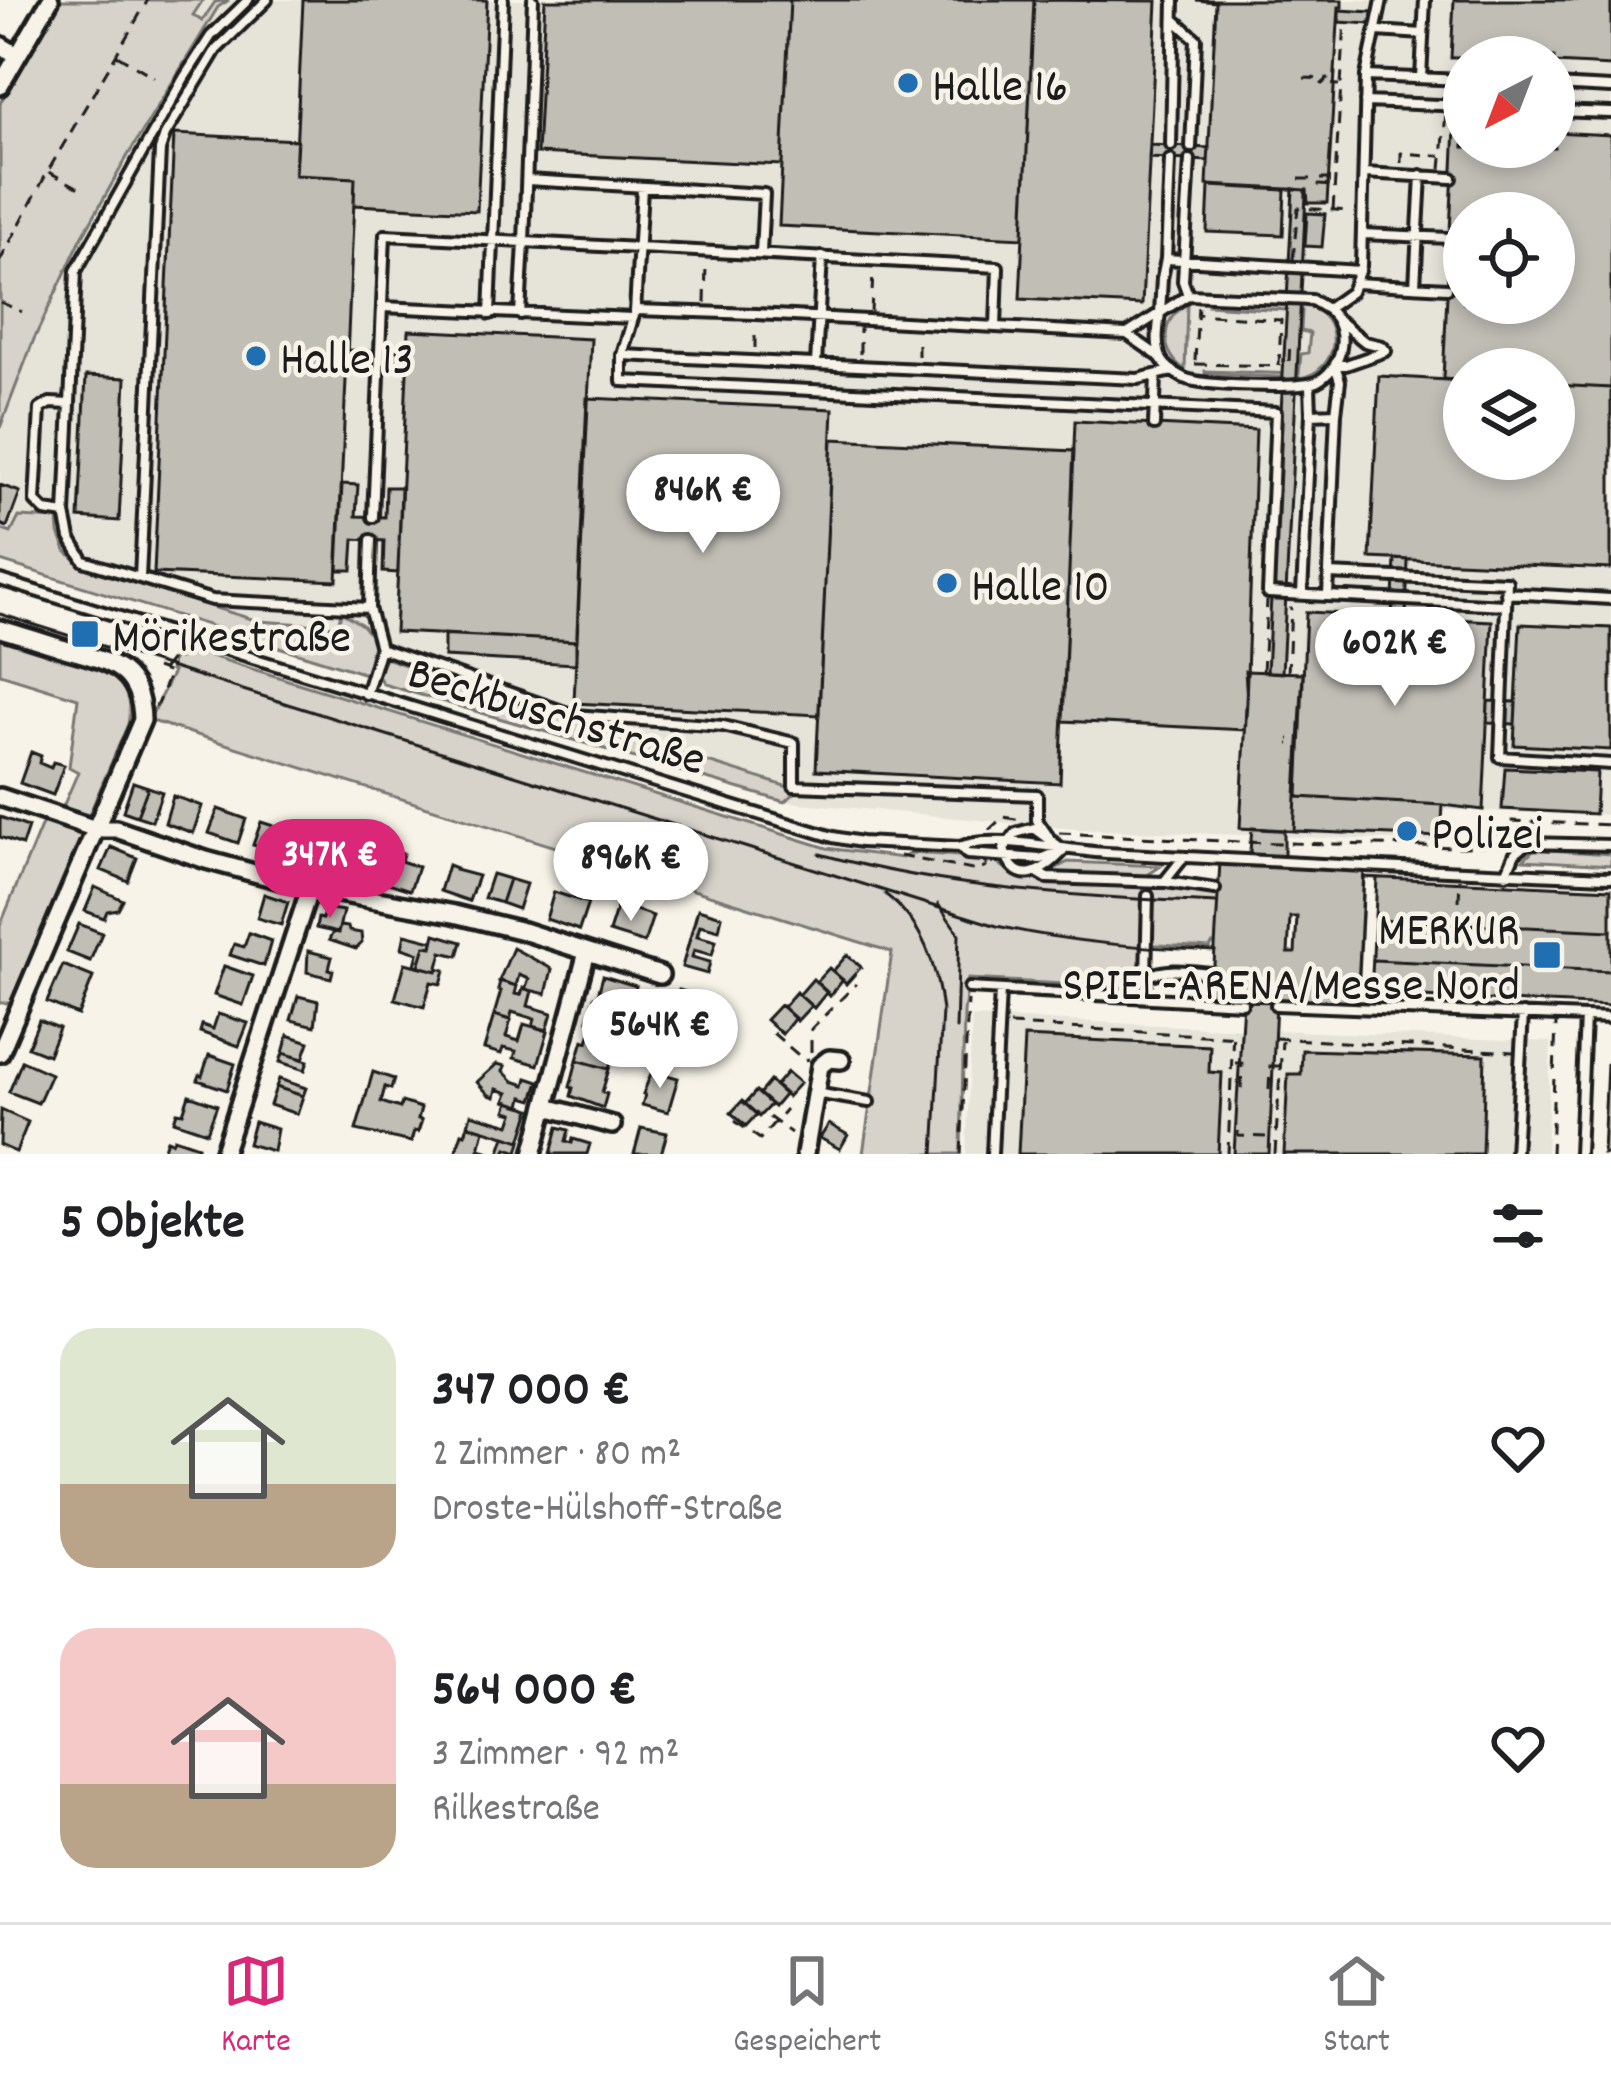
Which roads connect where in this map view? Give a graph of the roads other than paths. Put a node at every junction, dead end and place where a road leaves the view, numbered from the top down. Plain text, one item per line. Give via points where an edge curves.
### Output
1 (50, 0) edge
2 (248, 0) edge
3 (267, 0) edge
4 (503, 0) edge
5 (533, 0) edge
6 (1174, 0) edge
7 (1382, 0) edge
8 (1425, 0) edge
9 (1174, 19) junction
10 (1377, 31) junction
11 (1423, 34) junction
12 (0, 45) edge
13 (17, 55) junction
14 (1366, 76) junction
15 (1421, 78) junction
16 (1443, 79) edge
17 (0, 86) edge
18 (1575, 86) edge
19 (1611, 88) edge
20 (1365, 102) junction
21 (1443, 106) edge
22 (1575, 112) edge
23 (1611, 113) edge
24 (1171, 145) dead end
25 (1191, 147) dead end
26 (1170, 160) dead end
27 (1190, 160) dead end
28 (1364, 173) junction
29 (1421, 176) junction
30 (1452, 178) dead end
31 (526, 180) junction
32 (642, 187) junction
33 (1363, 234) junction
34 (1418, 236) junction
35 (1443, 238) edge
36 (493, 239) junction
37 (524, 242) junction
38 (639, 248) junction
39 (761, 253) junction
40 (821, 257) junction
41 (1166, 259) junction
42 (1184, 260) junction
43 (1360, 272) junction
44 (1356, 283) junction
45 (1415, 286) junction
46 (1443, 288) edge
47 (1193, 295) junction
48 (382, 307) junction
49 (1328, 309) junction
50 (1160, 313) junction
51 (490, 314) junction
52 (520, 314) junction
53 (634, 314) junction
54 (819, 318) junction
55 (1335, 318) junction
56 (996, 328) junction
57 (1127, 334) junction
58 (622, 355) junction
59 (1160, 357) junction
60 (816, 364) junction
61 (1335, 364) junction
62 (1172, 370) junction
63 (1156, 376) junction
64 (1310, 385) junction
65 (70, 404) junction
66 (1155, 406) junction
67 (1336, 413) junction
68 (1311, 414) junction
69 (1154, 425) dead end
70 (65, 514) junction
71 (373, 517) dead end
72 (371, 540) dead end
73 (1329, 574) junction
74 (140, 578) junction
75 (0, 580) edge
76 (1506, 593) junction
77 (1296, 594) junction
78 (1328, 595) junction
79 (1611, 598) edge
80 (1505, 605) junction
81 (369, 608) junction
82 (0, 629) edge
83 (380, 648) junction
84 (366, 694) junction
85 (1611, 764) edge
86 (0, 797) edge
87 (96, 829) junction
88 (1048, 836) junction
89 (1007, 842) junction
90 (1611, 845) edge
91 (960, 847) junction
92 (1064, 850) junction
93 (1005, 856) junction
94 (1185, 856) junction
95 (1037, 872) junction
96 (1506, 874) junction
97 (1611, 878) edge
98 (1164, 881) junction
99 (310, 888) junction
100 (1215, 889) dead end
101 (1148, 896) dead end
102 (587, 952) junction
103 (1212, 973) dead end
104 (660, 975) dead end
105 (1146, 977) junction
106 (969, 988) road end
107 (1000, 990) junction
108 (1145, 998) junction
109 (1242, 1003) dead end
110 (1276, 1005) dead end
111 (8, 1012) edge
112 (1523, 1013) junction
113 (1585, 1017) junction
114 (1611, 1018) edge
115 (0, 1053) edge
116 (841, 1060) dead end
117 (814, 1093) junction
118 (869, 1102) dead end
119 (547, 1106) junction
120 (612, 1125) dead end
121 (806, 1146) edge
122 (223, 1154) edge
123 (533, 1154) edge
124 (992, 1154) edge
125 (1515, 1154) edge
126 (1580, 1154) edge

1 - 13 street
2 - 65 lane via 211,36 83,256
3 - 74 lane via 216,50 160,150
4 - 36 lane
5 - 31 lane
6 - 9 lane
7 - 10 lane
8 - 11 lane
9 - 24 lane
9 - 25 lane via 1196,38
10 - 11 lane
10 - 14 lane
11 - 15 lane
12 - 13 street
13 - 17 street
14 - 15 lane
14 - 20 lane
15 - 16 lane
18 - 19 lane
20 - 21 lane
20 - 28 lane
22 - 23 lane
26 - 41 lane
27 - 42 lane
28 - 29 lane
28 - 33 lane
29 - 30 lane
29 - 34 lane
31 - 32 lane
31 - 37 lane
32 - 38 lane
32 - 39 lane via 764,194
33 - 34 lane
33 - 43 lane
34 - 35 lane
34 - 45 lane
36 - 37 lane
36 - 48 lane via 385,235
36 - 51 lane
37 - 38 lane
37 - 52 lane
38 - 39 lane
38 - 53 lane
39 - 40 lane
40 - 54 lane
40 - 56 lane via 998,267
41 - 42 lane
41 - 50 lane
42 - 43 lane
42 - 47 lane via 1183,281
43 - 44 lane
44 - 45 lane
44 - 49 lane
45 - 46 lane
47 - 49 lane via 1312,300
47 - 50 lane
48 - 51 lane
48 - 71 lane
49 - 55 lane
50 - 57 lane
50 - 59 lane
51 - 52 lane
52 - 53 lane
53 - 54 lane
53 - 58 lane
54 - 56 lane
54 - 60 lane
55 - 61 lane via 1342,342
55 - 61 lane via 1386,351
56 - 57 lane
57 - 59 lane
58 - 60 lane
58 - 66 lane via 622,381
59 - 62 lane
60 - 63 lane
61 - 64 lane
61 - 67 lane
62 - 63 lane
62 - 64 lane via 1206,382
63 - 66 lane
64 - 68 lane
65 - 70 lane
65 - 70 lane via 40,410 35,501
66 - 69 lane
66 - 77 lane via 1276,412 1268,593
67 - 68 lane
67 - 73 lane
68 - 77 lane
70 - 74 lane via 84,562
72 - 81 lane
73 - 76 lane via 1507,582
73 - 78 lane
74 - 81 lane via 212,600
75 - 84 lane, Beckbuschstraße
76 - 79 lane
76 - 80 lane
77 - 78 lane
78 - 80 lane
80 - 85 lane via 1500,757
81 - 83 lane
82 - 87 street via 112,663 128,676 142,720
83 - 84 lane
83 - 88 lane via 574,715 723,726 794,743 794,786 1037,796 1036,820
84 - 91 lane, Beckbuschstraße via 833,837
86 - 87 street
87 - 99 street
87 - 111 street
88 - 89 lane, Beckbuschstraße via 1028,828
88 - 92 lane
89 - 91 lane, Beckbuschstraße
89 - 92 lane
89 - 93 lane
90 - 96 lane via 1527,843
91 - 93 lane, Beckbuschstraße
92 - 93 lane via 1041,859
92 - 94 lane
92 - 95 lane
93 - 95 lane, Beckbuschstraße via 1025,874
94 - 96 lane
94 - 98 lane
95 - 98 lane, Beckbuschstraße
96 - 97 lane
98 - 100 lane, Beckbuschstraße
99 - 102 street via 454,914
99 - 122 street
101 - 105 lane
102 - 104 street
102 - 119 street
103 - 105 lane
105 - 108 lane
106 - 107 lane
107 - 108 lane
107 - 124 lane
108 - 109 lane
110 - 112 lane
111 - 115 street
112 - 113 lane
112 - 125 lane
113 - 114 lane
113 - 126 lane
116 - 117 street via 816,1062
117 - 118 lane
117 - 121 street
119 - 120 street
119 - 123 street

